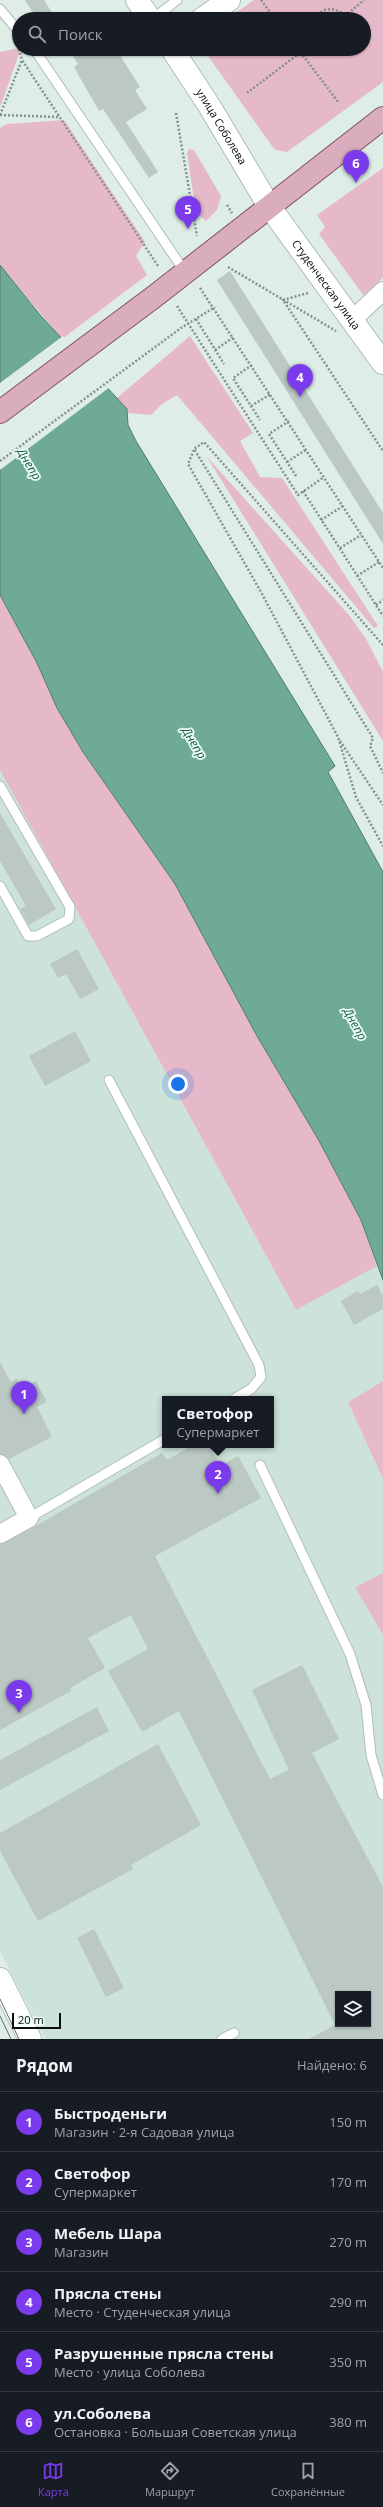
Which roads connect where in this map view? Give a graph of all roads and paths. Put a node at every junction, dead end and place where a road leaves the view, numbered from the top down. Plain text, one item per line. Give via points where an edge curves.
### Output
1 (137, 0) edge
2 (177, 0) edge
3 (229, 0) edge
4 (261, 0) edge
5 (364, 0) edge
6 (0, 9) edge
7 (146, 12) edge
8 (161, 12) edge
9 (212, 12) edge
10 (270, 12) edge
11 (322, 12) edge
12 (340, 12) edge
13 (350, 12) edge
14 (12, 24) edge
15 (21, 56) edge
16 (39, 56) edge
17 (177, 56) edge
18 (295, 56) edge
19 (303, 56) edge
20 (22, 60) junction
21 (247, 93) dead end
22 (339, 103) dead end
23 (176, 113) dead end
24 (0, 115) edge
25 (60, 117) junction
26 (383, 118) edge
27 (269, 206) junction
28 (197, 236) dead end
29 (158, 266) dead end
30 (228, 267) dead end
31 (185, 272) junction
32 (200, 288) dead end
33 (315, 291) dead end
34 (382, 292) edge
35 (283, 300) junction
36 (176, 306) dead end
37 (215, 307) junction
38 (196, 320) junction
39 (188, 324) junction
40 (347, 328) junction
41 (234, 337) junction
42 (215, 350) junction
43 (383, 363) edge
44 (224, 364) dead end
45 (252, 365) junction
46 (271, 394) junction
47 (251, 406) junction
48 (0, 412) edge
49 (260, 420) dead end
50 (288, 421) junction
51 (194, 449) junction
52 (306, 450) junction
53 (383, 451) edge
54 (0, 461) edge
55 (287, 462) junction
56 (296, 476) dead end
57 (324, 477) junction
58 (303, 491) junction
59 (343, 506) junction
60 (321, 520) junction
61 (361, 534) junction
62 (340, 548) junction
63 (379, 562) junction
64 (383, 568) edge
65 (358, 576) junction
66 (383, 600) edge
67 (376, 605) junction
68 (383, 616) edge
69 (383, 645) edge
70 (338, 737) junction
71 (383, 773) edge
72 (0, 786) edge
73 (383, 805) edge
74 (383, 846) edge
75 (0, 886) edge
76 (109, 1080) dead end
77 (239, 1396) edge
78 (162, 1441) edge
79 (0, 1464) edge
80 (260, 1464) dead end
81 (28, 1518) junction
82 (0, 1534) edge
83 (383, 1795) edge
84 (0, 1979) edge
85 (234, 2033) dead end
86 (30, 2039) edge
87 (222, 2039) edge

1 - 7 main road
2 - 8 lane
3 - 9 main road
4 - 10 path
5 - 13 path
6 - 14 lane
11 - 12 path via 330,9
15 - 20 path
16 - 31 lane
17 - 27 main road, улица Соболева
18 - 21 path
19 - 22 path
20 - 24 path
20 - 25 path
23 - 28 path
24 - 25 path
25 - 29 path
26 - 27 main road
27 - 31 main road
27 - 40 main road, Студенческая улица
30 - 35 path
31 - 48 main road
32 - 37 path
33 - 35 path
34 - 40 street
35 - 40 path
35 - 53 path
36 - 39 path
37 - 38 path
37 - 41 path
38 - 39 path
38 - 42 path
39 - 54 path
39 - 58 path via 298,494
40 - 43 main road, Студенческая улица
41 - 42 path
41 - 45 path
42 - 44 path
45 - 46 path
45 - 47 path via 233,378
46 - 47 path
46 - 50 path
47 - 49 path
50 - 52 path
50 - 55 path via 269,434
51 - 69 path via 204,442
51 - 70 path via 188,464 261,592
51 - 71 path via 373,738 370,746
52 - 55 path
52 - 57 path
55 - 56 path
57 - 58 path
57 - 59 path
58 - 60 path
59 - 60 path
59 - 61 path
60 - 62 path
61 - 62 path
61 - 63 path
62 - 65 path
63 - 64 path
63 - 65 path
65 - 67 path
66 - 67 path
67 - 68 path
70 - 73 path
70 - 74 path via 356,797
72 - 75 lane via 70,907 69,919 37,936 28,936
76 - 77 lane via 259,1365 262,1377
78 - 81 lane
79 - 81 street
80 - 83 lane via 350,1654 366,1705 371,1755
81 - 82 street
84 - 86 main road
85 - 87 lane

